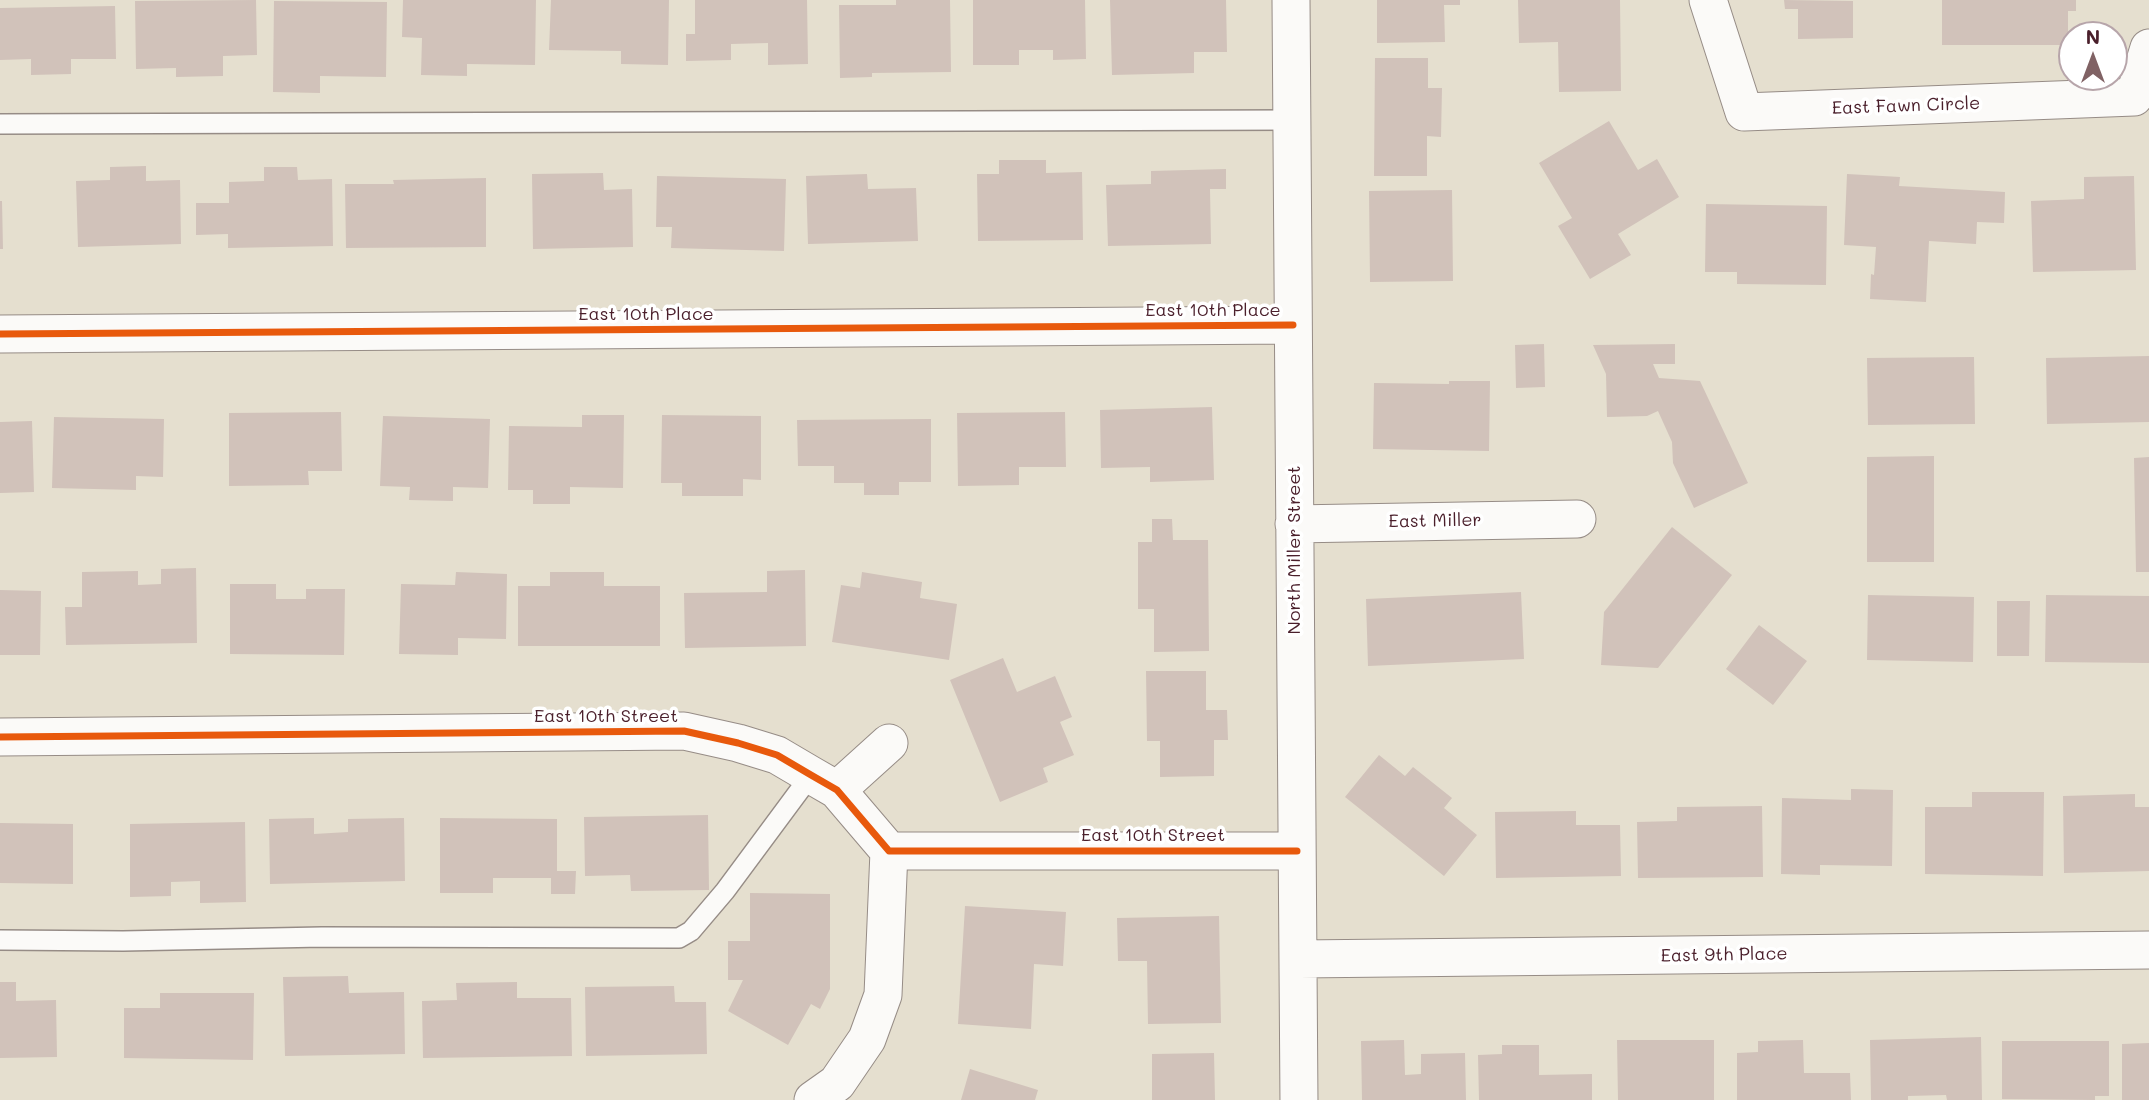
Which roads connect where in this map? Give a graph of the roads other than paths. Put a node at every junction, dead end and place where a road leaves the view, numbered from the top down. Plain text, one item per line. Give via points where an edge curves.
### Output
1 (1291, 0) edge
2 (1708, 0) edge
3 (2149, 48) edge
4 (1292, 120) junction
5 (0, 124) edge
6 (1293, 325) junction
7 (0, 334) edge
8 (1577, 519) dead end
9 (1294, 524) junction
10 (0, 737) edge
11 (889, 743) dead end
12 (824, 782) junction
13 (889, 851) junction
14 (1297, 851) junction
15 (0, 940) edge
16 (2149, 950) edge
17 (1299, 959) junction
18 (835, 1095) edge
19 (1299, 1100) edge

1 - 4 street, North Miller Street
2 - 3 street, East Fawn Circle via 1744,112 2134,97
4 - 5 lane
4 - 6 street, North Miller Street
6 - 7 street, East 10th Place
6 - 9 street, North Miller Street
8 - 9 street, East Miller
9 - 14 street, North Miller Street
10 - 12 street, East 10th Street via 684,731 777,755
11 - 12 street
12 - 13 street, East 10th Street
12 - 15 lane via 691,931 679,938
13 - 14 street, East 10th Street
13 - 18 street via 883,995 867,1039
14 - 17 street, North Miller Street
16 - 17 street, East 9th Place
17 - 19 street, North Miller Street

